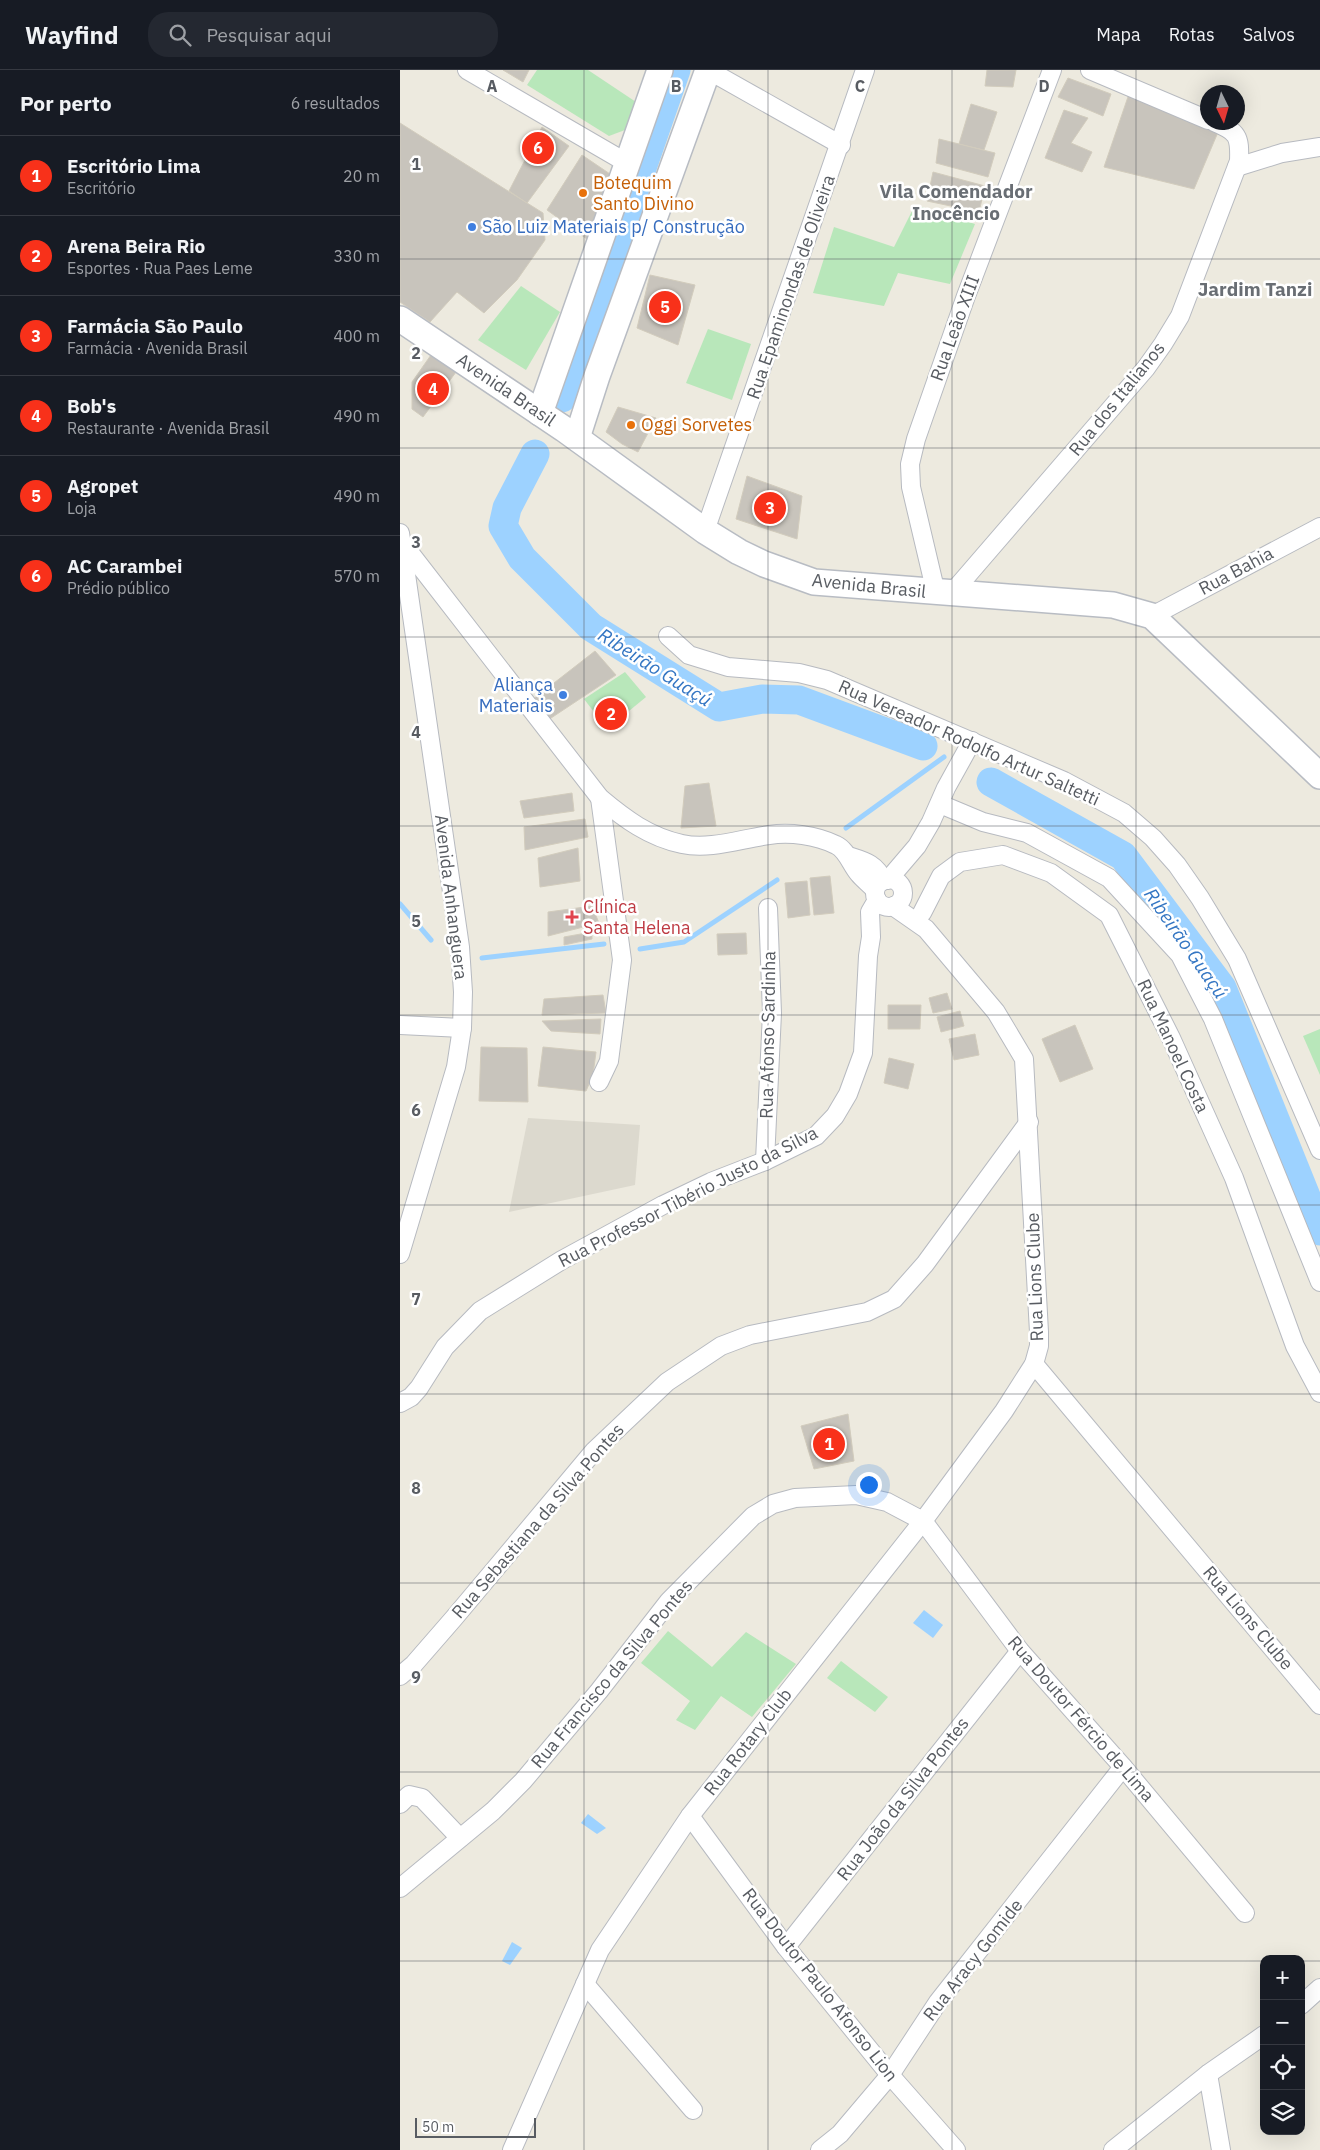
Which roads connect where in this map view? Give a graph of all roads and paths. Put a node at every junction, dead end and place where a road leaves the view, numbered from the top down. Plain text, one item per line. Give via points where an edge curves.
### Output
1 (467, 70) edge
2 (660, 70) edge
3 (708, 70) edge
4 (865, 70) edge
5 (1052, 70) edge
6 (1090, 70) edge
7 (1200, 117) edge
8 (1231, 130) edge
9 (840, 144) junction
10 (1320, 147) edge
11 (627, 163) junction
12 (1237, 167) junction
13 (400, 319) edge
14 (540, 413) junction
15 (577, 438) junction
16 (1320, 527) edge
17 (705, 532) junction
18 (400, 537) edge
19 (944, 593) junction
20 (1152, 616) junction
21 (668, 636) dead end
22 (972, 741) junction
23 (1320, 776) edge
24 (943, 796) junction
25 (600, 798) junction
26 (889, 894) junction
27 (768, 908) dead end
28 (924, 921) junction
29 (400, 1025) edge
30 (462, 1028) junction
31 (599, 1082) dead end
32 (1029, 1122) junction
33 (1320, 1150) edge
34 (765, 1161) junction
35 (400, 1254) edge
36 (1320, 1282) edge
37 (1034, 1364) junction
38 (424, 1377) junction
39 (400, 1390) edge
40 (1320, 1393) edge
41 (400, 1403) edge
42 (924, 1521) junction
43 (1020, 1651) junction
44 (400, 1676) edge
45 (1320, 1705) edge
46 (1124, 1767) junction
47 (400, 1804) edge
48 (690, 1816) junction
49 (460, 1838) junction
50 (400, 1888) edge
51 (1245, 1913) dead end
52 (786, 1947) junction
53 (585, 1984) junction
54 (1320, 1988) edge
55 (1305, 2001) edge
56 (1260, 2038) edge
57 (1208, 2074) junction
58 (890, 2075) junction
59 (693, 2110) dead end
60 (517, 2147) edge
61 (820, 2150) edge
62 (956, 2150) edge
63 (1112, 2150) edge
64 (1221, 2150) edge

1 - 11 street
2 - 11 main road
3 - 9 street
3 - 15 main road
4 - 9 street, Rua Epaminondas de Oliveira
5 - 19 street, Rua Leão XIII via 963,305 910,464 911,487
6 - 7 street
8 - 12 street, Rua dos Italianos via 1240,146
9 - 17 street, Rua Epaminondas de Oliveira
10 - 12 street via 1282,153
11 - 14 main road
12 - 19 street, Rua dos Italianos via 1180,316 1163,344 1146,368
13 - 14 main road, Avenida Brasil
14 - 15 main road, Avenida Brasil
15 - 17 main road, Avenida Brasil
16 - 20 street, Rua Bahia
17 - 19 main road, Avenida Brasil via 764,564 814,582
18 - 25 street
18 - 30 street, Avenida Anhanguera via 460,947
19 - 20 main road, Avenida Brasil via 1113,605
20 - 23 main road, Avenida Brasil
21 - 22 street, Rua Vereador Rodolfo Artur Saltetti via 689,655 728,667 799,672 827,680
22 - 24 street, Rua Professor Tibério Justo da Silva
22 - 33 street, Rua Vereador Rodolfo Artur Saltetti via 1064,781 1124,813 1153,838 1176,865 1237,959
24 - 26 street, Rua Professor Tibério Justo da Silva
24 - 36 street via 983,822 1027,833 1109,878 1180,955 1213,1019
25 - 26 street, Rua Lions Clube via 645,832 683,844 717,844 771,835 811,836 838,845 848,856 873,865 880,871
25 - 31 street via 622,960 610,1061
26 - 28 street, Rua Lions Clube
26 - 34 street, Rua Professor Tibério Justo da Silva via 871,937 863,1053 848,1094 835,1116 816,1136
27 - 34 street, Rua Afonso Sardinha via 772,1013
28 - 32 street, Rua Lions Clube via 996,1012 1018,1047 1024,1059
28 - 40 street, Rua Manoel Costa via 941,876 960,862 1003,855 1051,874 1109,915 1171,1038 1228,1165 1296,1346
29 - 30 street
30 - 35 street, Avenida Anhanguera via 456,1067
32 - 37 street, Rua Lions Clube via 1039,1332
32 - 44 street, Rua Sebastiana da Silva Pontes via 925,1264 894,1299 867,1312 750,1335 721,1346 667,1382 594,1451 454,1618
34 - 38 street, Rua Professor Tibério Justo da Silva via 711,1182 655,1210 562,1260 480,1311 445,1347
37 - 42 street, Rua Rotary Club
37 - 45 street, Rua Lions Clube
38 - 39 street, Rua Professor Tibério Justo da Silva
38 - 41 street, Rua Professor Tibério Justo da Silva via 411,1397
42 - 43 street, Rua Doutor Fércio de Lima
42 - 48 street, Rua Rotary Club
42 - 49 street, Rua Francisco da Silva Pontes via 887,1502 856,1495 795,1498 774,1504 753,1516 669,1601 524,1780
43 - 46 street, Rua Doutor Fércio de Lima
43 - 52 street, Rua João da Silva Pontes
46 - 51 street, Rua Doutor Fércio de Lima
46 - 58 street, Rua Aracy Gomide via 938,2002
47 - 49 street via 409,1795 422,1798
48 - 52 street, Rua Doutor Paulo Afonso Lion
48 - 53 street, Rua Rotary Club via 600,1950
49 - 50 street, Rua Francisco da Silva Pontes
52 - 58 street, Rua Doutor Paulo Afonso Lion
53 - 59 street
53 - 60 street, Rua Rotary Club
54 - 55 street
56 - 57 street
57 - 63 street
57 - 64 street
58 - 61 street, Rua Aracy Gomide via 840,2134
58 - 62 street, Rua Doutor Paulo Afonso Lion

